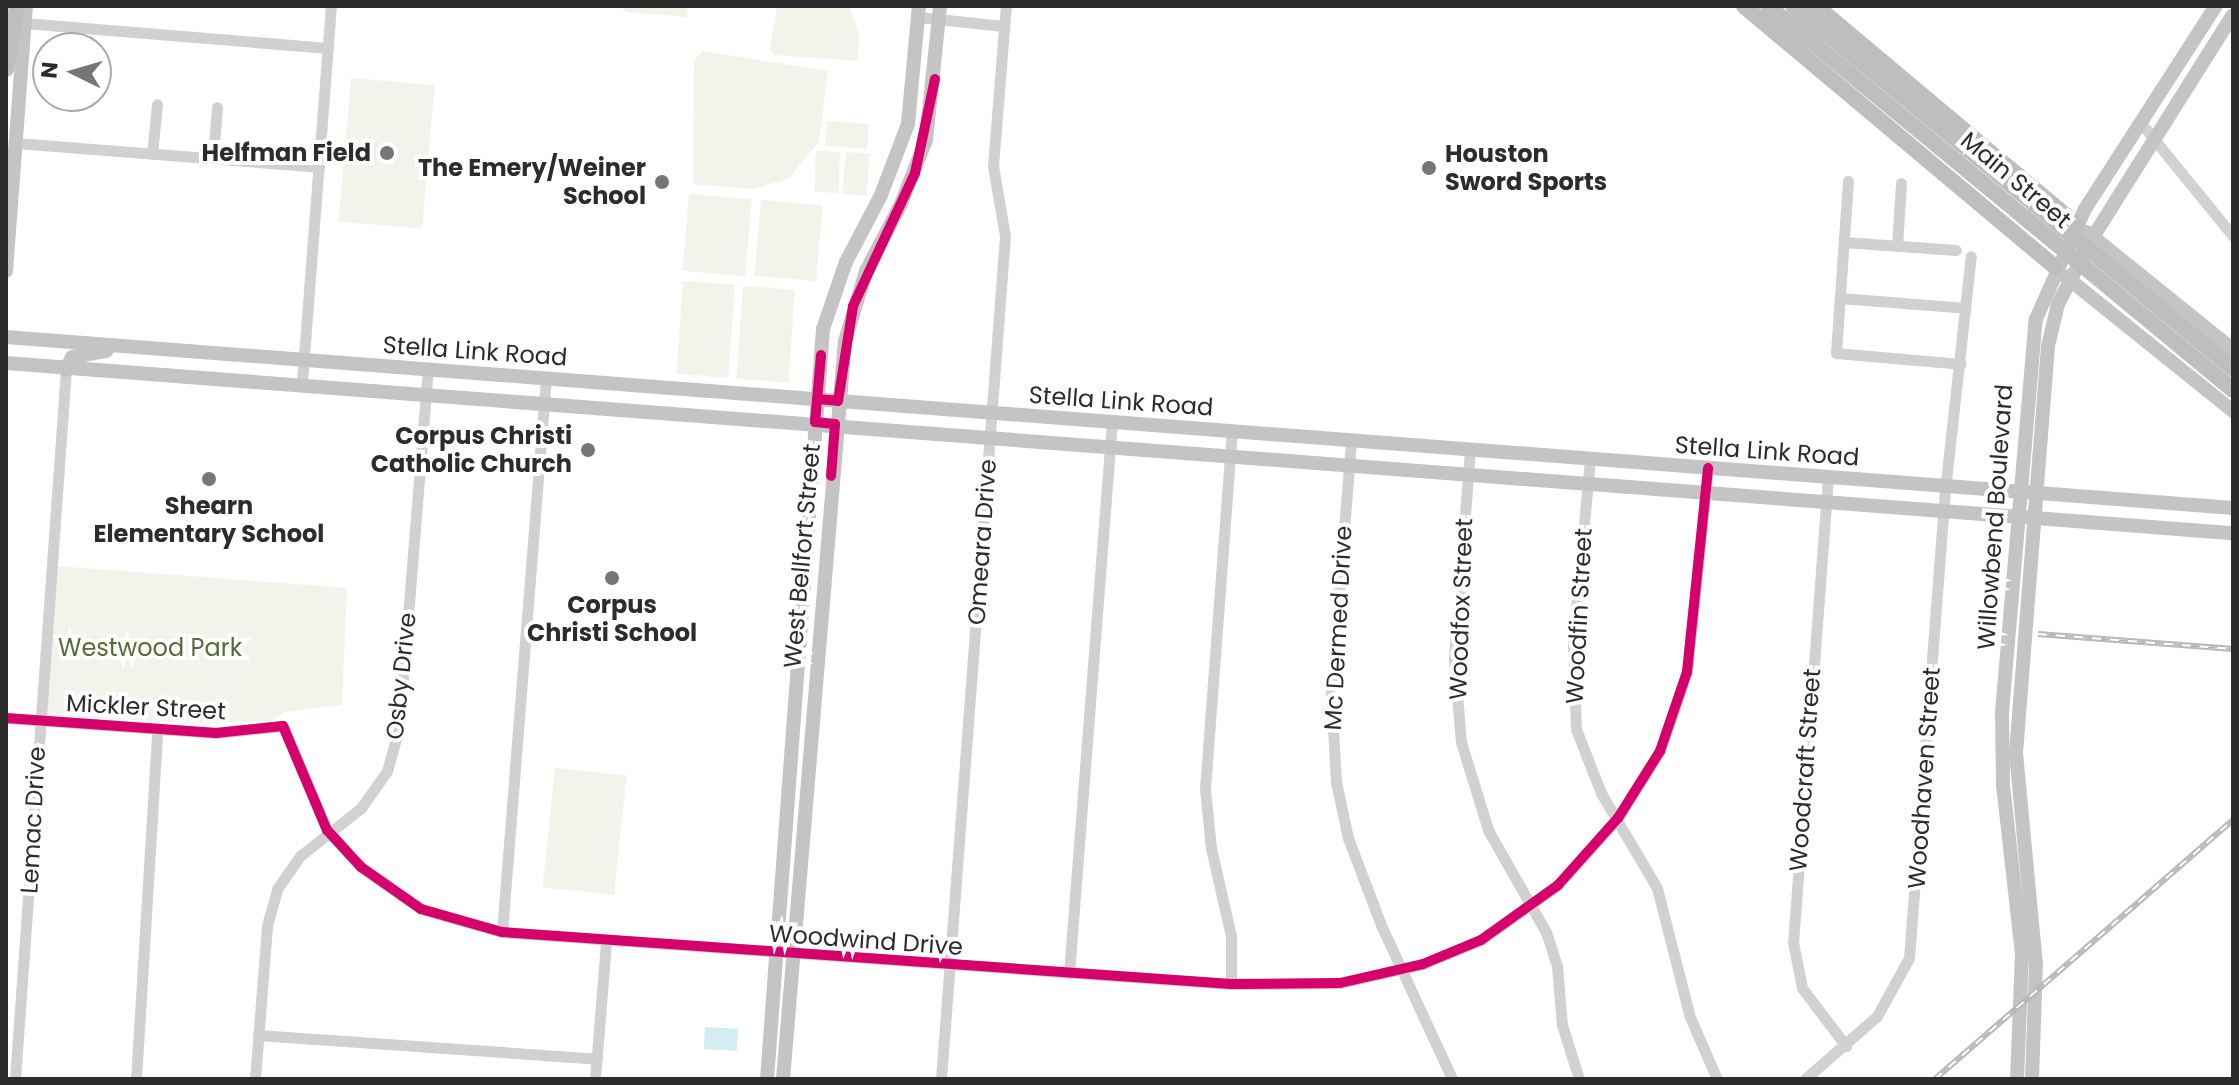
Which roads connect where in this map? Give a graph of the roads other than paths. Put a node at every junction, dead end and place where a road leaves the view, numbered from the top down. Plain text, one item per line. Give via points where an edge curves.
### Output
1 (17, 6) edge
2 (26, 6) edge
3 (331, 6) edge
4 (1006, 6) edge
5 (1744, 6) edge
6 (1768, 6) edge
7 (1793, 6) edge
8 (1816, 6) edge
9 (2216, 6) edge
10 (918, 12) edge
11 (940, 13) edge
12 (2233, 15) edge
13 (2207, 20) junction
14 (24, 23) junction
15 (1004, 26) junction
16 (2223, 30) junction
17 (329, 32) junction
18 (342, 33) dead end
19 (328, 48) junction
20 (6, 69) edge
21 (157, 104) dead end
22 (217, 107) dead end
23 (2140, 122) junction
24 (2154, 136) junction
25 (16, 143) junction
26 (152, 154) junction
27 (213, 159) junction
28 (319, 167) junction
29 (1848, 181) dead end
30 (1901, 183) dead end
31 (2036, 208) junction
32 (2077, 225) junction
33 (2233, 236) edge
34 (2093, 237) junction
35 (2021, 241) junction
36 (1844, 242) junction
37 (854, 245) junction
38 (1897, 246) junction
39 (1956, 250) dead end
40 (1971, 256) dead end
41 (873, 257) junction
42 (2127, 265) junction
43 (2055, 267) junction
44 (6, 271) edge
45 (2069, 279) junction
46 (1840, 298) junction
47 (2101, 305) junction
48 (1966, 308) junction
49 (6, 337) edge
50 (146, 348) junction
51 (2233, 350) edge
52 (304, 360) junction
53 (6, 363) edge
54 (1961, 364) junction
55 (428, 369) junction
56 (2233, 369) edge
57 (66, 370) junction
58 (2037, 370) junction
59 (546, 378) junction
60 (302, 382) junction
61 (2233, 390) edge
62 (426, 392) junction
63 (817, 399) junction
64 (544, 401) junction
65 (838, 401) junction
66 (2233, 411) edge
67 (992, 413) junction
68 (815, 422) junction
69 (1112, 422) junction
70 (835, 424) junction
71 (1232, 432) junction
72 (990, 436) junction
73 (1351, 441) junction
74 (1110, 445) junction
75 (1470, 450) junction
76 (1230, 455) junction
77 (1590, 459) junction
78 (1349, 464) junction
79 (1708, 468) junction
80 (1468, 473) junction
81 (1828, 478) junction
82 (1587, 482) junction
83 (1945, 487) junction
84 (1706, 491) junction
85 (2019, 492) junction
86 (2036, 494) junction
87 (1826, 501) junction
88 (2230, 508) edge
89 (1944, 510) junction
90 (2017, 516) junction
91 (2034, 517) junction
92 (806, 530) junction
93 (825, 531) junction
94 (2230, 532) edge
95 (2010, 712) junction
96 (6, 718) edge
97 (38, 720) junction
98 (803, 720) junction
99 (283, 726) joint
100 (157, 731) junction
101 (1618, 818) junction
102 (327, 830) junction
103 (1532, 905) junction
104 (502, 932) junction
105 (606, 941) junction
106 (784, 955) junction
107 (949, 965) junction
108 (2029, 969) junction
109 (1400, 971) junction
110 (1069, 973) junction
111 (1231, 984) junction
112 (258, 1035) junction
113 (1846, 1046) junction
114 (597, 1059) junction
115 (775, 1077) edge
116 (15, 1079) edge
117 (136, 1079) edge
118 (255, 1079) edge
119 (595, 1079) edge
120 (941, 1079) edge
121 (1452, 1079) edge
122 (1579, 1079) edge
123 (1717, 1079) edge
124 (1805, 1079) edge
125 (2017, 1079) edge
126 (2032, 1079) edge

1 - 20 highway
2 - 14 main road
3 - 17 street
4 - 15 street, Omeara Drive
5 - 35 highway
6 - 31 highway, Main Street
7 - 31 highway, Main Street
8 - 31 highway
9 - 13 main road, Willowbend Boulevard
10 - 11 street
10 - 37 main road, West Bellfort Street via 908,124
11 - 15 street
11 - 41 main road, West Bellfort Street via 926,140
12 - 16 main road, Willowbend Boulevard
13 - 16 main road
13 - 23 main road, Willowbend Boulevard
14 - 19 street
14 - 25 main road
15 - 67 street, Omeara Drive via 993,166 1005,236
16 - 24 main road, Willowbend Boulevard
17 - 18 street
17 - 19 street
19 - 28 street
21 - 26 street
22 - 27 street
23 - 24 street
23 - 32 main road, Willowbend Boulevard
24 - 33 street
24 - 34 main road, Willowbend Boulevard
25 - 26 street
25 - 44 main road
26 - 27 street
27 - 28 street
28 - 52 street
29 - 36 street
30 - 38 street
31 - 32 highway
31 - 35 highway via 2050,214 2040,238
31 - 56 highway, Main Street, bridge
31 - 61 highway, Main Street, bridge
32 - 34 main road
32 - 43 main road, Willowbend Boulevard
34 - 42 main road
34 - 45 main road, Willowbend Boulevard
35 - 43 highway
36 - 38 street
36 - 46 street
37 - 41 main road
37 - 63 main road, West Bellfort Street via 823,329
38 - 39 street
40 - 48 street, Woodhaven Street
41 - 65 main road, West Bellfort Street via 853,306
42 - 47 main road via 2106,267 2095,285
42 - 51 main road
43 - 45 main road
43 - 58 main road, Willowbend Boulevard via 2036,319
45 - 47 main road
45 - 58 main road, Willowbend Boulevard
46 - 48 street
46 - 54 street via 1836,353
47 - 66 main road
48 - 54 street, Woodhaven Street
49 - 50 main road, Stella Link Road
50 - 52 main road, Stella Link Road
50 - 57 main road via 79,354
52 - 55 main road, Stella Link Road
52 - 60 street
53 - 57 main road, Stella Link Road
54 - 83 street, Woodhaven Street
55 - 59 main road, Stella Link Road
55 - 62 street, Osby Drive
57 - 60 main road, Stella Link Road
57 - 97 street, Lemac Drive
58 - 85 main road, Willowbend Boulevard
58 - 86 main road, Willowbend Boulevard
59 - 63 main road, Stella Link Road
59 - 64 street
60 - 62 main road, Stella Link Road
62 - 64 main road, Stella Link Road
62 - 102 street, Osby Drive via 399,728 387,771 361,808
63 - 65 main road, Stella Link Road
63 - 68 main road, West Bellfort Street
64 - 68 main road, Stella Link Road
64 - 104 street
65 - 67 main road, Stella Link Road
65 - 70 main road, West Bellfort Street
67 - 69 main road, Stella Link Road
67 - 72 street, Omeara Drive
68 - 70 main road, Stella Link Road
68 - 92 main road, West Bellfort Street
69 - 71 main road, Stella Link Road
69 - 74 street
70 - 72 main road, Stella Link Road
70 - 93 main road, West Bellfort Street
71 - 73 main road, Stella Link Road
71 - 76 street
72 - 74 main road, Stella Link Road
72 - 107 street, Omeara Drive
73 - 75 main road, Stella Link Road
73 - 78 street, Mc Dermed Drive
74 - 76 main road, Stella Link Road
74 - 110 street
75 - 77 main road, Stella Link Road
75 - 80 street, Woodfox Street
76 - 78 main road, Stella Link Road
76 - 111 street via 1205,789 1211,848 1231,936
77 - 79 main road, Stella Link Road
77 - 82 street, Woodfin Street
78 - 80 main road, Stella Link Road
78 - 109 street, Mc Dermed Drive via 1331,693 1332,753 1348,838
79 - 81 main road, Stella Link Road
79 - 84 street, Woodwind Drive
80 - 82 main road, Stella Link Road
80 - 103 street, Woodfox Street via 1455,637 1458,721 1480,811
81 - 83 main road, Stella Link Road
81 - 87 street, Woodcraft Street
82 - 84 main road, Stella Link Road
82 - 101 street, Woodfin Street via 1572,693 1586,763
83 - 85 main road, Stella Link Road
83 - 89 street, Woodhaven Street
84 - 87 main road, Stella Link Road
84 - 101 street, Woodwind Drive via 1687,672 1660,751
85 - 86 main road, Stella Link Road
85 - 90 main road, Willowbend Boulevard
86 - 88 main road, Stella Link Road
86 - 91 main road, Willowbend Boulevard
87 - 89 main road, Stella Link Road
87 - 113 street, Woodcraft Street via 1793,942 1802,988
88 - 94 main road
89 - 90 main road, Stella Link Road
89 - 113 street, Woodhaven Street via 1909,958 1885,1006
90 - 91 main road, Stella Link Road
90 - 95 main road, Willowbend Boulevard
91 - 94 main road, Stella Link Road
91 - 95 main road, Willowbend Boulevard
92 - 93 main road
92 - 98 main road, West Bellfort Street
93 - 98 main road, West Bellfort Street
95 - 108 main road, Willowbend Boulevard via 2003,784
96 - 97 street, Mickler Street
97 - 100 street, Mickler Street
97 - 116 street, Lemac Drive via 36,827
98 - 106 main road, West Bellfort Street
99 - 100 street, Mickler Street via 228,733
99 - 102 street, Woodwind Drive
100 - 117 street
101 - 103 street, Woodwind Drive via 1590,854
101 - 123 street, Woodfin Street via 1664,906 1690,1017
102 - 104 street, Woodwind Drive via 397,895 454,922
102 - 112 street, Osby Drive via 285,874 271,905
103 - 109 street, Woodwind Drive via 1481,940
103 - 122 street, Woodfox Street via 1557,966 1562,1025
104 - 105 street, Woodwind Drive
105 - 106 street, Woodwind Drive
105 - 114 street
106 - 107 street, Woodwind Drive
106 - 115 main road, West Bellfort Street
107 - 110 street, Woodwind Drive
107 - 120 street, Omeara Drive
108 - 125 main road, Willowbend Boulevard
108 - 126 main road, Willowbend Boulevard
109 - 111 street, Woodwind Drive via 1340,983
109 - 121 street, Mc Dermed Drive
110 - 111 street, Woodwind Drive
112 - 114 street
112 - 118 street, Osby Drive
113 - 124 street, Woodhaven Street
114 - 119 street

